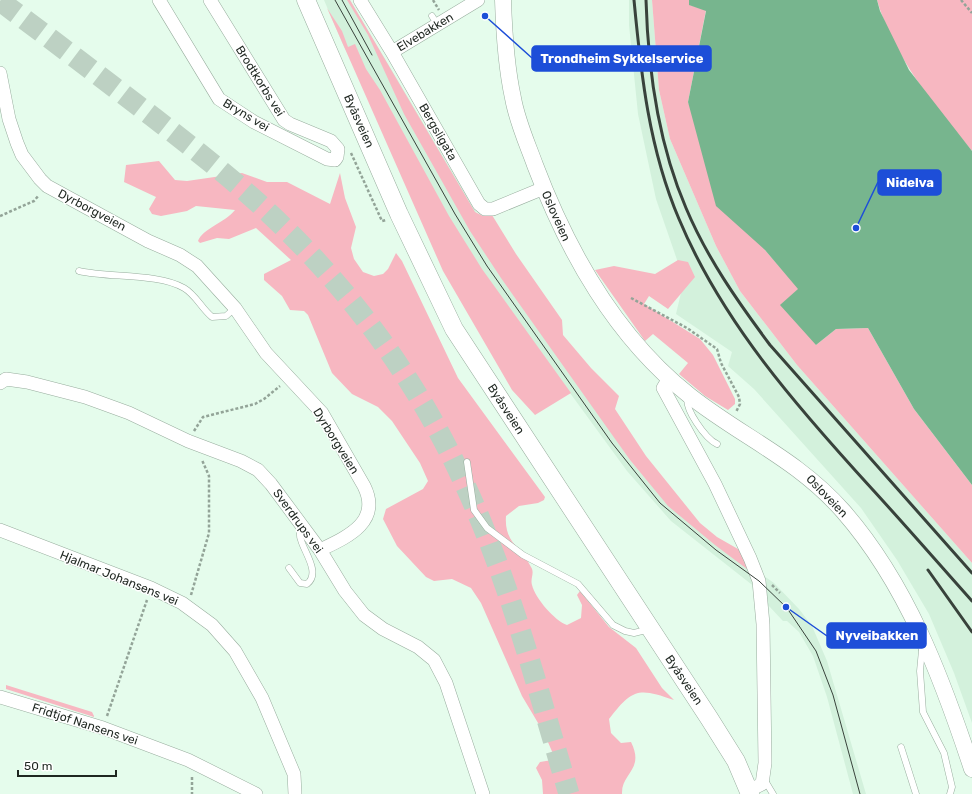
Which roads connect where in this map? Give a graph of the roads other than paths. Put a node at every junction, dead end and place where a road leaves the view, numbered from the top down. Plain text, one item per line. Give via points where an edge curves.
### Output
1 (159, 0) edge
2 (210, 0) edge
3 (306, 0) edge
4 (360, 0) edge
5 (478, 0) edge
6 (503, 0) edge
7 (392, 52) junction
8 (0, 73) edge
9 (336, 154) joint
10 (544, 188) junction
11 (79, 271) dead end
12 (235, 308) junction
13 (669, 378) junction
14 (0, 383) edge
15 (688, 395) junction
16 (717, 444) dead end
17 (467, 462) dead end
18 (300, 524) junction
19 (0, 530) edge
20 (320, 550) junction
21 (289, 568) dead end
22 (649, 627) junction
23 (924, 638) junction
24 (0, 697) edge
25 (901, 747) dead end
26 (972, 769) edge
27 (763, 778) junction
28 (749, 792) edge
29 (256, 794) edge
30 (295, 794) edge
31 (483, 794) edge
32 (773, 794) edge
33 (916, 794) edge
34 (950, 794) edge

1 - 9 street, Bryns vei via 219,99 254,122 327,159
2 - 9 street, Brodtkorbs vei via 284,120 331,141
3 - 22 main road, Byåsveien via 399,214 454,329
4 - 7 street, Bergsligata
5 - 7 street, Elvebakken via 434,20
6 - 10 street, Osloveien via 506,54 513,99
7 - 10 street, Bergsligata via 479,204 485,209 493,209
8 - 12 street, Dyrborgveien via 9,119 17,143 32,169 47,186 185,259 205,275
10 - 13 street, Osloveien via 570,247 605,304 636,345
11 - 12 lane via 176,284 191,293 212,317 226,316
12 - 20 street, Dyrborgveien via 266,353 322,413 368,496 369,506 364,521 348,535
13 - 15 street, Osloveien
13 - 27 street via 663,388 715,484 759,582 763,624
14 - 18 street, Sverdrups vei via 6,380 27,382 85,397 241,461 258,470
15 - 16 lane via 686,404 690,412 705,435
15 - 23 street, Osloveien via 783,457 823,489 883,566
17 - 22 lane via 474,510 486,528 524,555 578,584 613,624 625,631 634,632
18 - 20 street, Sverdrups vei
18 - 21 lane via 300,540 312,567 310,583 300,583
19 - 30 street, Hjalmar Johansens vei via 151,588 187,606 212,625 235,651 262,698 294,774
20 - 31 street, Sverdrups vei via 345,591 368,619 418,647 434,660 446,683
22 - 28 main road, Byåsveien via 736,762
23 - 26 street, Osloveien
23 - 34 lane via 920,671 924,712 944,753 952,787
24 - 29 street, Fridtjof Nansens vei via 103,728 188,760
25 - 33 lane
27 - 28 street via 762,784
27 - 32 lane

